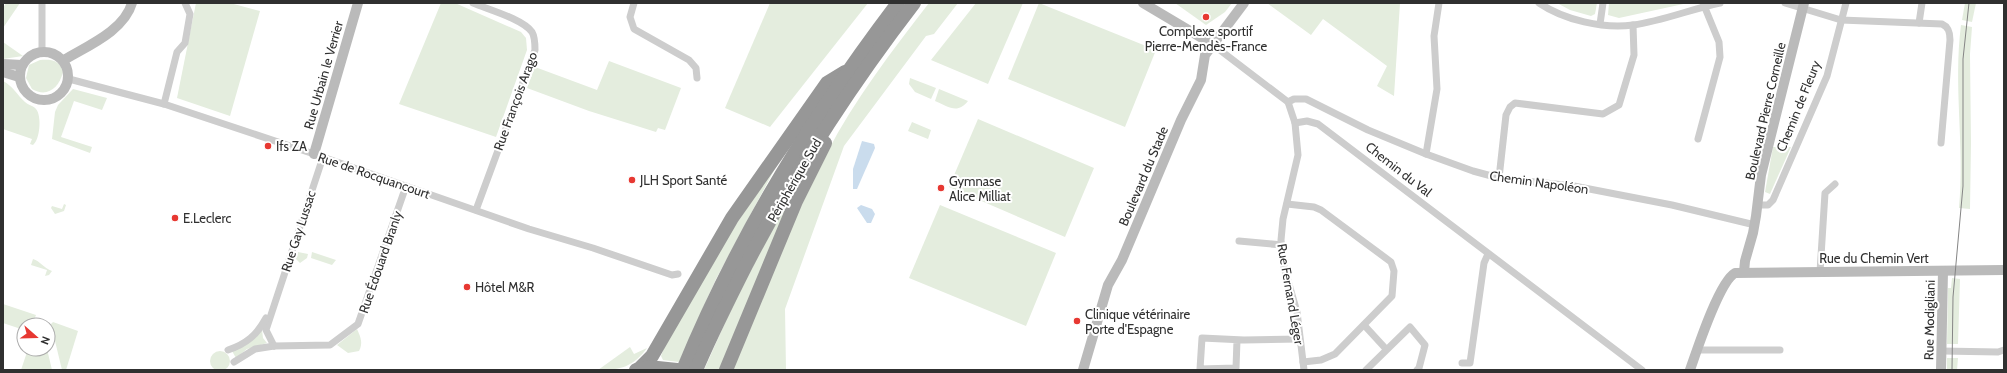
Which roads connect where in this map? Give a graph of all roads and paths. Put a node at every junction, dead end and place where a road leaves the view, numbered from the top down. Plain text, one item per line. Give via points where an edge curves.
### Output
1 (42, 3) edge
2 (132, 3) edge
3 (185, 3) edge
4 (358, 3) edge
5 (472, 3) edge
6 (634, 3) edge
7 (898, 3) edge
8 (914, 3) edge
9 (1142, 3) edge
10 (1244, 3) edge
11 (1439, 3) edge
12 (1539, 3) edge
13 (1603, 3) edge
14 (1720, 3) edge
15 (1785, 3) edge
16 (1846, 3) edge
17 (1922, 3) edge
18 (1704, 5) edge
19 (1804, 6) edge
20 (1842, 20) junction
21 (1919, 23) junction
22 (1600, 24) junction
23 (1633, 25) junction
24 (1212, 44) junction
25 (42, 52) junction
26 (64, 60) junction
27 (3, 64) edge
28 (22, 65) junction
29 (3, 72) edge
30 (853, 74) junction
31 (19, 77) junction
32 (697, 78) dead end
33 (69, 79) junction
34 (1288, 102) junction
35 (164, 104) junction
36 (1295, 123) junction
37 (1698, 139) dead end
38 (1941, 143) dead end
39 (1426, 154) junction
40 (318, 156) junction
41 (1499, 178) junction
42 (1835, 184) dead end
43 (406, 186) junction
44 (1287, 204) junction
45 (1758, 205) junction
46 (476, 210) junction
47 (1755, 225) junction
48 (1239, 241) dead end
49 (1282, 245) junction
50 (1488, 254) junction
51 (2004, 270) edge
52 (1943, 271) junction
53 (1744, 272) junction
54 (1820, 272) junction
55 (678, 274) dead end
56 (273, 306) junction
57 (1364, 325) junction
58 (1299, 339) junction
59 (1237, 340) junction
60 (274, 346) junction
61 (1386, 349) junction
62 (228, 350) dead end
63 (1697, 350) junction
64 (1780, 350) dead end
65 (2004, 350) edge
66 (1942, 351) junction
67 (234, 362) dead end
68 (1303, 362) junction
69 (1462, 363) dead end
70 (641, 369) edge
71 (677, 370) edge
72 (683, 370) edge
73 (696, 370) edge
74 (726, 370) edge
75 (1083, 370) edge
76 (1304, 370) edge
77 (1366, 370) edge
78 (1416, 370) edge
79 (1642, 370) edge
80 (1690, 370) edge
81 (1941, 370) edge

1 - 25 street
2 - 26 street via 127,15 119,24
3 - 35 street via 190,14 185,43 177,52
4 - 40 street, Rue Urbain le Verrier
5 - 46 street, Rue François Arago via 525,25 532,32 535,41 535,50
6 - 32 street via 630,17 634,29 689,60 696,68
7 - 30 highway, Périphérique Sud
8 - 30 highway, Périphérique Sud
9 - 24 street
10 - 24 street, Boulevard du Stade
11 - 39 street via 1434,36 1437,89
12 - 22 street via 1576,21
13 - 22 street
14 - 18 street
15 - 19 street
16 - 20 street, Chemin de Fleury
17 - 21 street
18 - 23 street
18 - 37 street via 1719,42 1720,57
19 - 20 street
19 - 45 street, Boulevard Pierre Corneille via 1762,168
20 - 21 street
20 - 45 street, Chemin de Fleury via 1827,76 1773,200 1768,205
21 - 38 street via 1942,24 1949,31
22 - 23 street
23 - 41 street via 1634,56 1620,105 1603,114 1515,103 1506,115
24 - 34 street
24 - 75 street, Boulevard du Stade via 1205,55 1201,80 1181,120 1122,260 1108,285
25 - 26 street
25 - 28 street via 30,56
26 - 33 street
27 - 28 street
28 - 31 street
29 - 31 street
30 - 70 highway via 827,82 712,251 652,356
30 - 72 highway, Périphérique Sud via 802,141 766,202 710,309
30 - 73 highway, Périphérique Sud via 754,249
30 - 74 highway via 851,100 834,127 796,201
31 - 33 street via 24,90 40,100 59,96
33 - 35 street, Rue de Rocquancourt
34 - 36 street
34 - 39 street, Chemin Napoléon via 1299,99 1313,102 1368,130
35 - 40 street, Rue de Rocquancourt
36 - 44 street, Rue Fernand Léger via 1298,155
36 - 50 street, Chemin du Val via 1307,121 1318,124
39 - 41 street, Chemin Napoléon
40 - 43 street, Rue de Rocquancourt
40 - 56 street, Rue Gay Lussac
41 - 47 street, Chemin Napoléon via 1574,186 1672,205
42 - 54 street via 1825,194
43 - 46 street, Rue de Rocquancourt
43 - 60 street, Rue Édouard Branly via 358,324 330,345
44 - 49 street, Rue Fernand Léger
44 - 57 street via 1321,210 1391,262 1394,271 1392,296
45 - 47 street, Boulevard Pierre Corneille
46 - 55 street, Rue de Rocquancourt via 529,229
47 - 53 street via 1744,261
48 - 49 street
49 - 58 street, Rue Fernand Léger via 1284,267 1297,312
50 - 69 street via 1484,263 1470,363
50 - 79 street, Chemin du Val
51 - 52 street, Rue du Chemin Vert
52 - 54 street, Rue du Chemin Vert
52 - 66 street, Rue Modigliani
53 - 54 street, Rue du Chemin Vert
53 - 63 street via 1733,275 1727,282
56 - 60 street, Rue Gay Lussac via 266,330
56 - 62 street, Rue Gay Lussac via 250,340
57 - 61 street
57 - 68 street via 1335,354 1321,360
58 - 59 street
58 - 68 street, Rue Fernand Léger
59 - 59 street via 1202,338 1200,369 1236,368
60 - 67 street, Rue Édouard Branly via 255,349
61 - 77 street
61 - 78 street via 1410,327 1425,344 1419,368
63 - 64 street
63 - 80 street
65 - 66 street
66 - 81 street, Rue Modigliani
68 - 76 street, Rue Fernand Léger
70 - 71 highway

